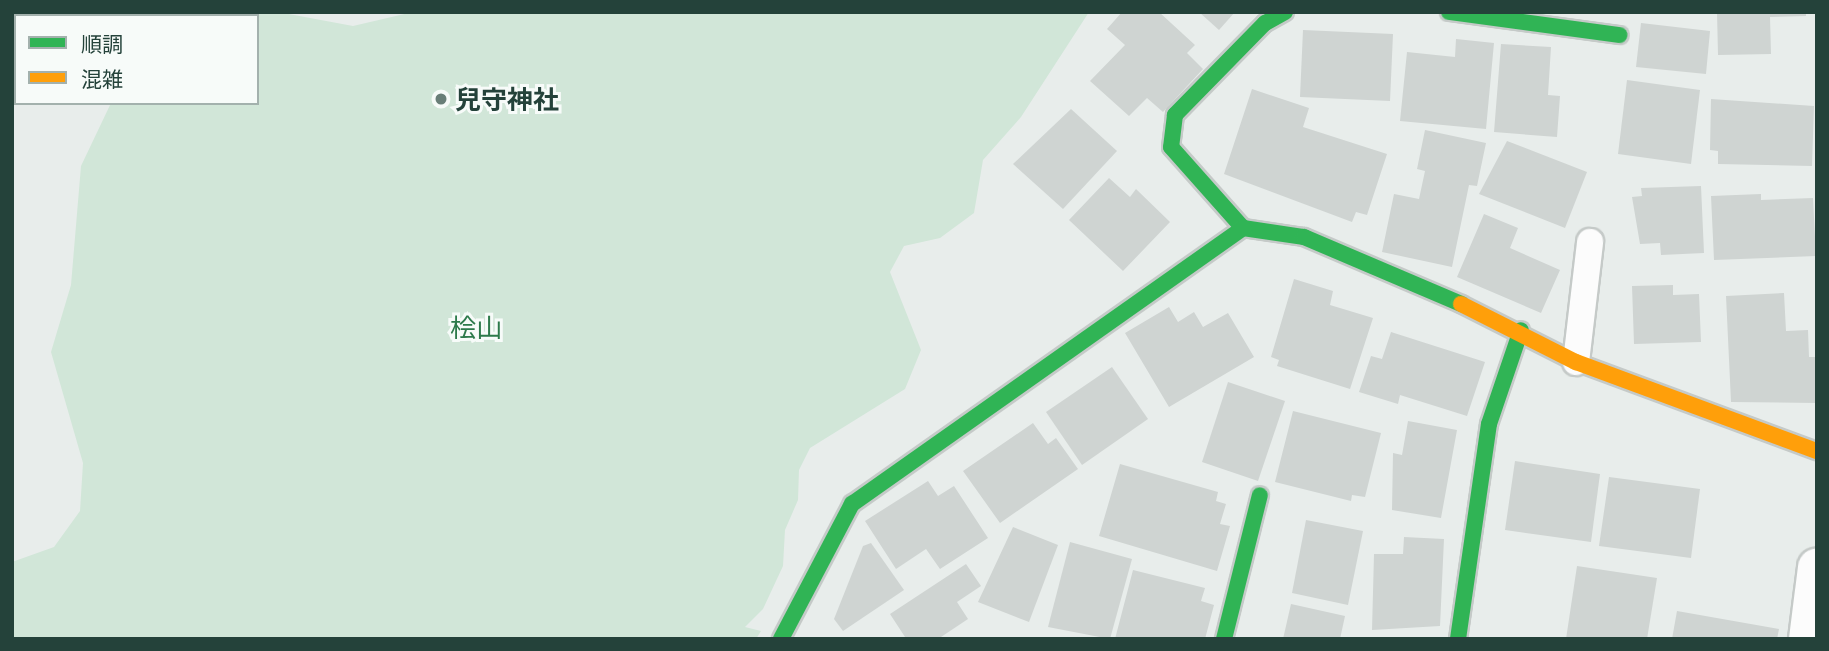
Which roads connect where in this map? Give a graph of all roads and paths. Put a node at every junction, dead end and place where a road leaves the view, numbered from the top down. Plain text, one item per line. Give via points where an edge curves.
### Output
1 (1284, 12) edge
2 (1449, 12) edge
3 (1619, 35) dead end
4 (1243, 228) junction
5 (1590, 242) dead end
6 (1521, 330) junction
7 (1577, 362) junction
8 (1817, 451) edge
9 (1260, 495) dead end
10 (1817, 568) edge
11 (781, 639) edge
12 (1224, 639) edge
13 (1458, 639) edge
14 (1808, 639) edge

1 - 4 street via 1265,23 1175,116 1169,131 1171,147
2 - 3 street
4 - 6 street via 1304,237
4 - 11 street via 852,504
5 - 7 lane
6 - 7 street
6 - 13 street via 1489,424
7 - 8 street
9 - 12 street
10 - 14 street

